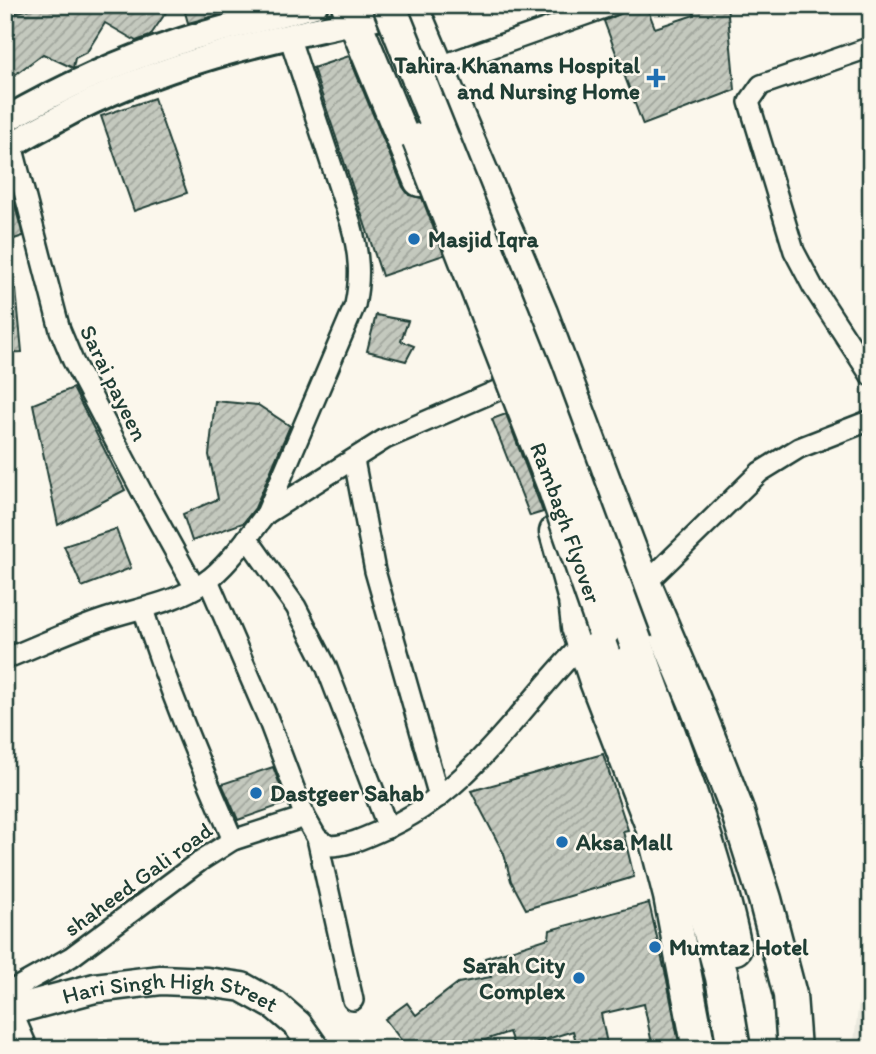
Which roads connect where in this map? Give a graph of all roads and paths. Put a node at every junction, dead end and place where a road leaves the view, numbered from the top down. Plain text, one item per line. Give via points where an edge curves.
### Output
1 (315, 5) edge
2 (613, 5) edge
3 (404, 7) edge
4 (356, 11) edge
5 (289, 36) junction
6 (871, 47) edge
7 (437, 66) junction
8 (5, 120) edge
9 (9, 147) edge
10 (871, 376) edge
11 (503, 388) junction
12 (871, 421) edge
13 (354, 460) junction
14 (265, 514) junction
15 (247, 538) junction
16 (202, 584) junction
17 (645, 585) junction
18 (143, 609) junction
19 (583, 642) junction
20 (5, 659) edge
21 (439, 797) junction
22 (305, 817) junction
23 (388, 828) junction
24 (317, 838) junction
25 (233, 840) junction
26 (353, 1000) dead end
27 (7, 1003) edge
28 (28, 1049) edge
29 (315, 1049) edge
30 (699, 1049) edge
31 (734, 1049) edge
32 (756, 1049) edge
33 (794, 1049) edge

1 - 8 street via 122,62
2 - 7 street
3 - 4 street
3 - 7 main road
3 - 32 main road, Rambagh Flyover, bridge via 705,832 726,904
4 - 5 street
4 - 11 main road
4 - 31 main road, Rambagh Flyover, bridge via 530,422 643,737 683,834 722,977
5 - 9 street via 132,83 78,107
5 - 14 street via 351,224 360,281 355,305
6 - 10 street via 761,85 749,102 794,251
7 - 17 main road via 541,313
9 - 16 street, Sarai payeen via 60,330 73,361
11 - 13 street via 385,439
11 - 19 main road via 555,526
12 - 17 street via 799,449 760,472
13 - 14 street
13 - 21 street via 375,571
14 - 15 street
15 - 16 street
15 - 23 street via 296,607 326,666
16 - 18 street
16 - 22 street, Sarai payeen via 263,706
17 - 19 street
17 - 33 main road via 736,807 790,996
18 - 20 street via 103,619
18 - 25 street via 184,729
19 - 21 street via 470,771
19 - 30 main road via 652,826
21 - 23 street
22 - 24 street, Sarai payeen
22 - 25 street, shaheed Gali road
23 - 24 street via 340,846 329,846
24 - 26 street, Sarai payeen
25 - 27 street, shaheed Gali road
27 - 28 street
27 - 29 main road, Hari Singh High Street via 161,979 242,987 276,1006 298,1025

